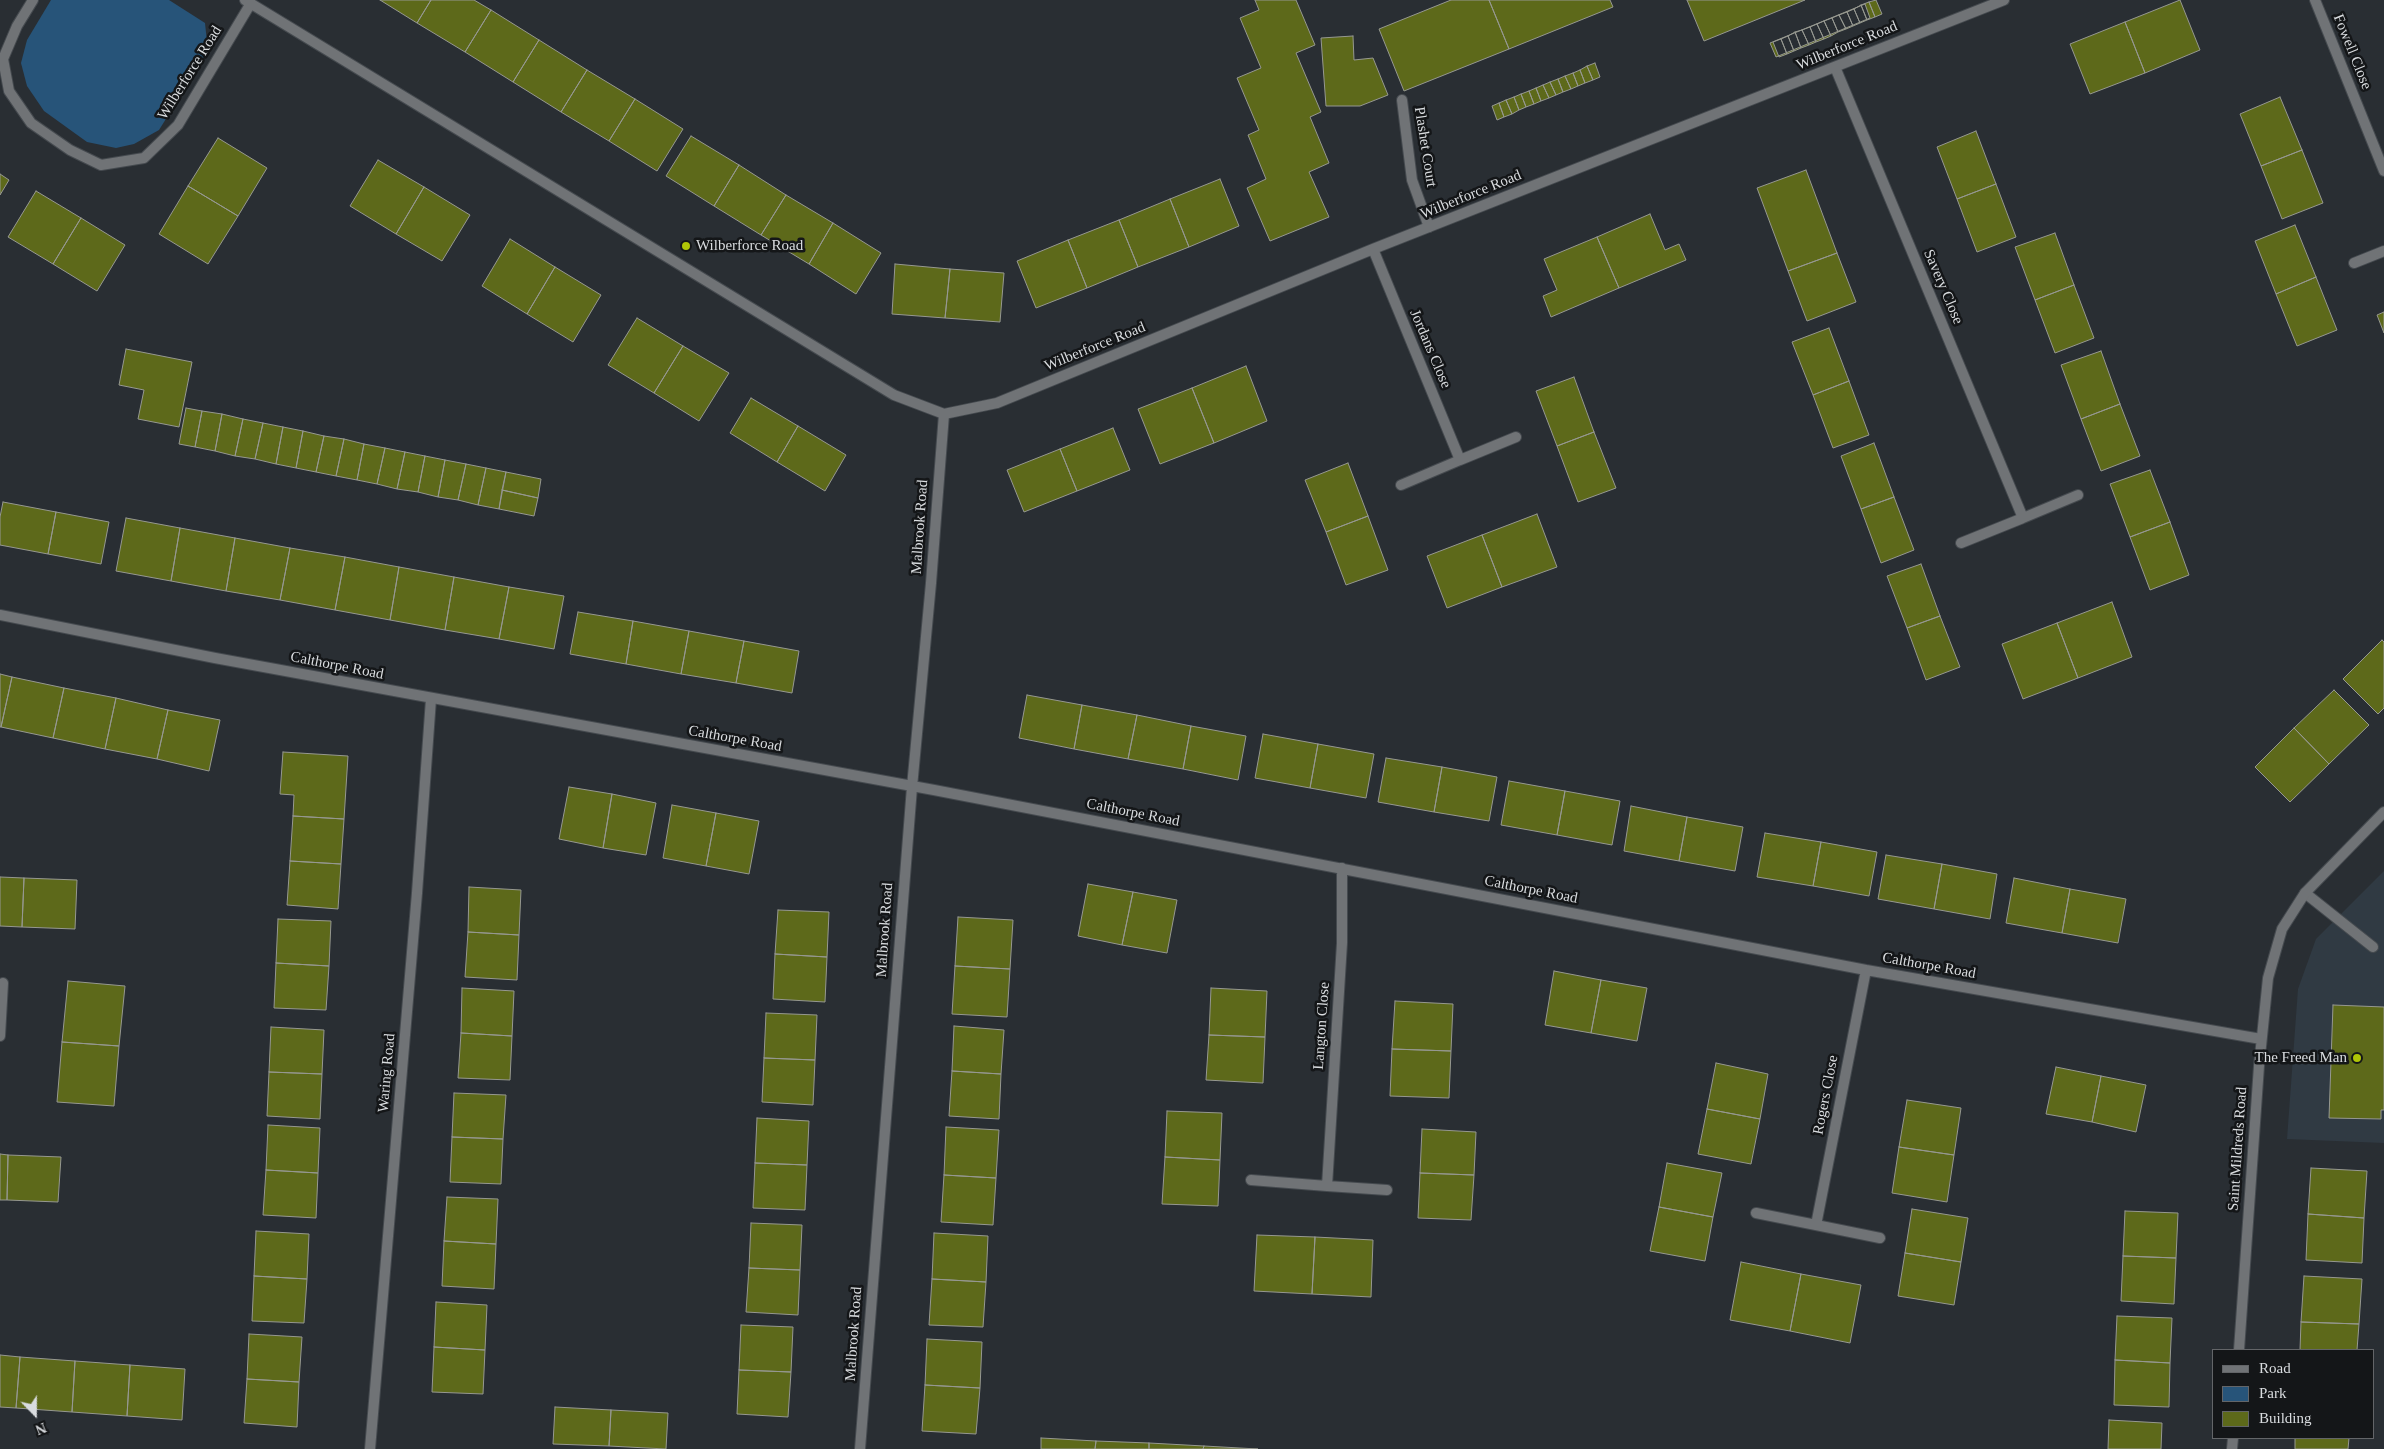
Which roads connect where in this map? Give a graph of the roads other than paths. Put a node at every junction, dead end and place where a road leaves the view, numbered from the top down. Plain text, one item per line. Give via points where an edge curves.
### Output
1 (33, 0) edge
2 (2004, 0) edge
3 (2316, 0) edge
4 (248, 2) edge
5 (1835, 68) junction
6 (1402, 100) dead end
7 (2384, 171) edge
8 (1429, 228) junction
9 (1373, 249) junction
10 (2384, 251) edge
11 (2354, 264) dead end
12 (944, 414) junction
13 (1516, 437) dead end
14 (1460, 460) junction
15 (1401, 485) dead end
16 (2078, 495) dead end
17 (2023, 518) junction
18 (1961, 543) dead end
19 (0, 615) edge
20 (431, 699) junction
21 (912, 786) junction
22 (2384, 812) edge
23 (1342, 868) junction
24 (2305, 893) junction
25 (2374, 947) dead end
26 (1866, 970) junction
27 (3, 983) dead end
28 (0, 1036) edge
29 (2261, 1039) junction
30 (1251, 1180) dead end
31 (1327, 1186) junction
32 (1387, 1190) dead end
33 (1756, 1213) dead end
34 (1816, 1225) junction
35 (1880, 1238) dead end
36 (2239, 1349) edge
37 (370, 1449) edge
38 (860, 1449) edge

1 - 4 street, Wilberforce Road via 3,59 8,91 30,123 70,150 101,164 144,158 178,125
2 - 5 street, Wilberforce Road
3 - 7 street, Fowell Close
4 - 12 street, Wilberforce Road via 894,395
5 - 8 street, Wilberforce Road
5 - 17 street, Savery Close
6 - 8 street, Plashet Court via 1412,180
8 - 9 street, Wilberforce Road
9 - 12 street, Wilberforce Road via 997,403
9 - 14 street, Jordans Close
10 - 11 street
12 - 21 street, Malbrook Road
13 - 14 street
14 - 15 street
16 - 17 street
17 - 18 street
19 - 20 street, Calthorpe Road
20 - 21 street, Calthorpe Road
20 - 37 street, Waring Road
21 - 23 street, Calthorpe Road
21 - 38 street, Malbrook Road
22 - 24 street, Saint Mildreds Road
23 - 26 street, Calthorpe Road
23 - 31 street, Langton Close via 1342,943
24 - 25 street
24 - 29 street, Saint Mildreds Road via 2282,929 2268,978
26 - 29 street, Calthorpe Road
26 - 34 street, Rogers Close
27 - 28 street
29 - 36 street, Saint Mildreds Road
30 - 31 street
31 - 32 street
33 - 34 street
34 - 35 street

